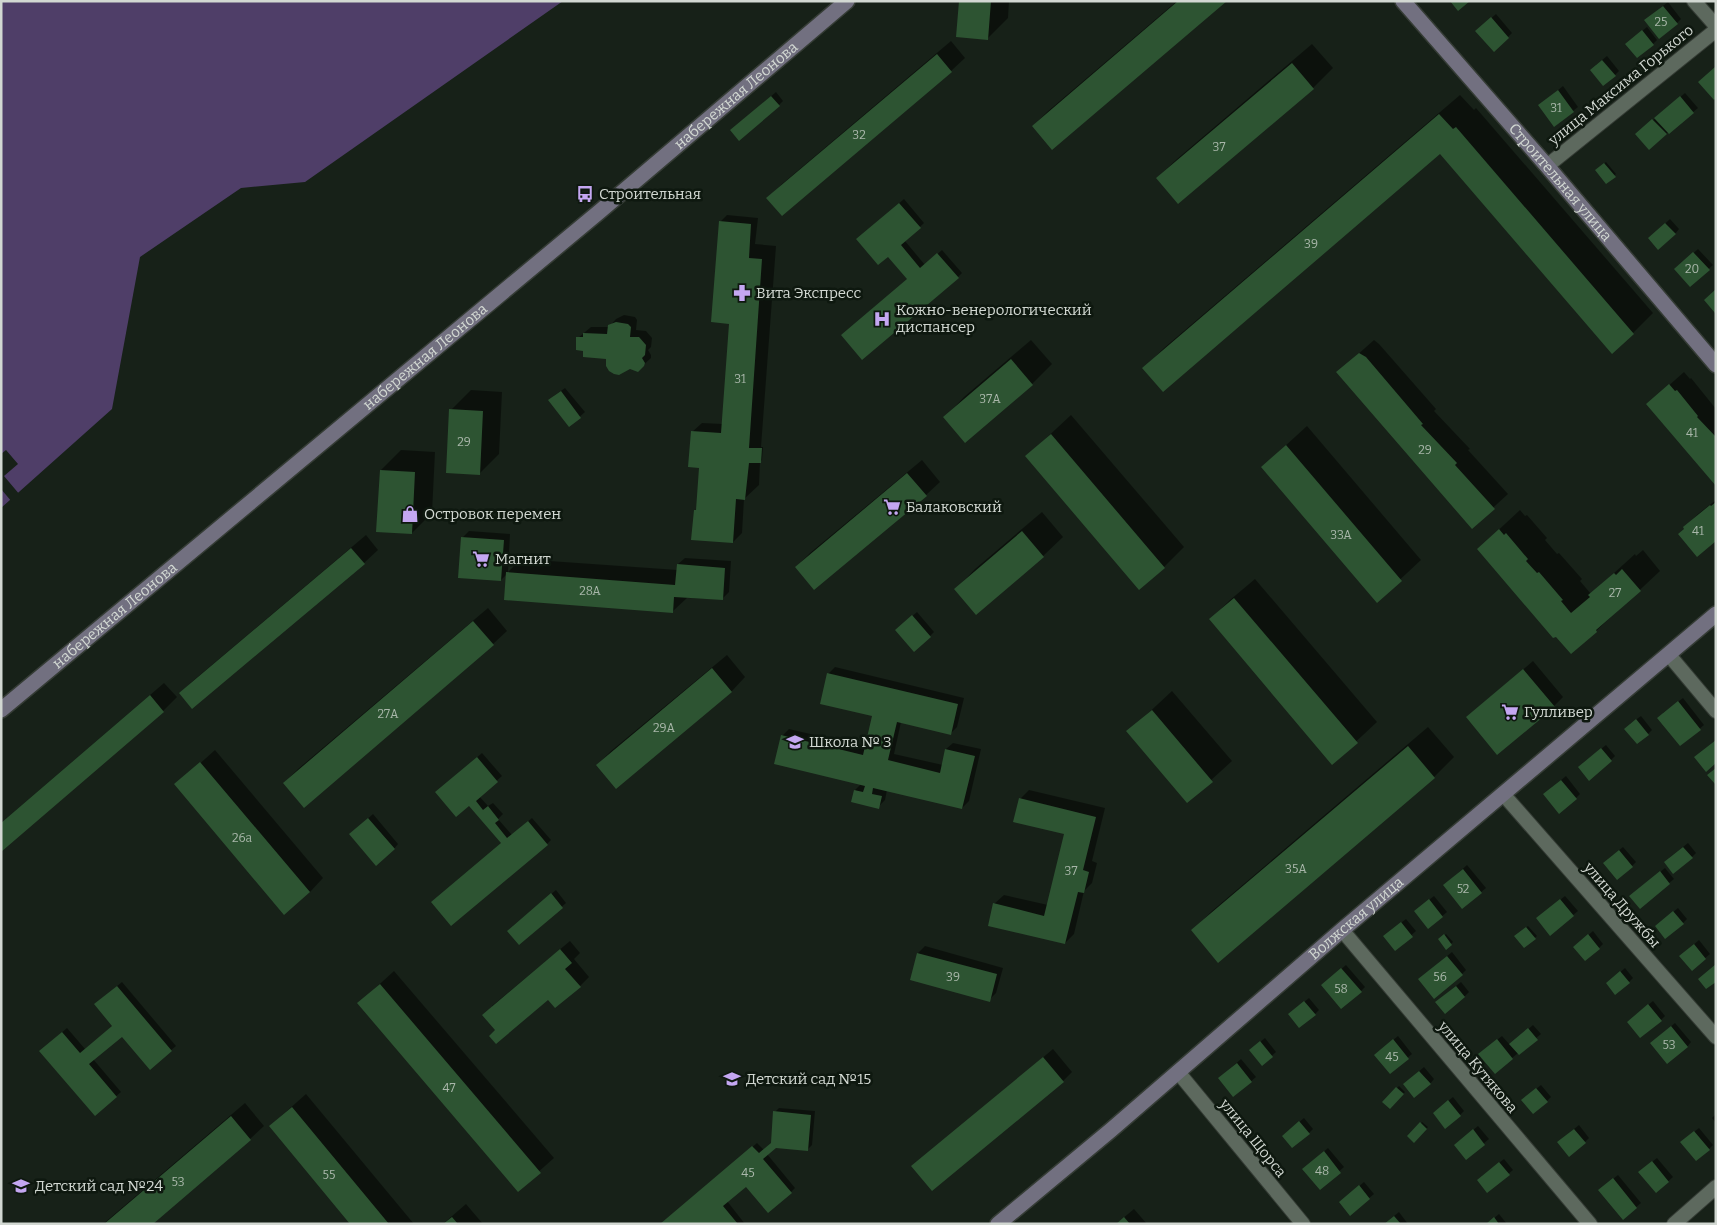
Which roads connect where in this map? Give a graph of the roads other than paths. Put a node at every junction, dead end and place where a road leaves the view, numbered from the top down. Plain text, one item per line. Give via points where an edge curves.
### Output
1 (847, 1) edge
2 (1403, 1) edge
3 (1694, 1) edge
4 (1716, 28) edge
5 (1547, 166) junction
6 (1716, 365) edge
7 (1716, 614) edge
8 (1669, 655) junction
9 (1, 710) edge
10 (1716, 711) edge
11 (1503, 794) junction
12 (1342, 930) junction
13 (1716, 1037) edge
14 (1178, 1072) junction
15 (1716, 1187) edge
16 (998, 1224) edge
17 (1303, 1224) edge
18 (1590, 1224) edge
19 (1674, 1224) edge

1 - 9 street, набережная Леонова
2 - 5 street, Строительная улица
3 - 4 street
4 - 5 street, улица Максима Горького
5 - 6 street, Строительная улица
7 - 8 street, Волжская улица
8 - 10 street
8 - 11 street, Волжская улица
11 - 12 street, Волжская улица
11 - 13 street, улица Дружбы
12 - 14 street, Волжская улица
12 - 18 street, улица Кутякова
14 - 16 street, Волжская улица
14 - 17 street, улица Щорса
15 - 19 street

